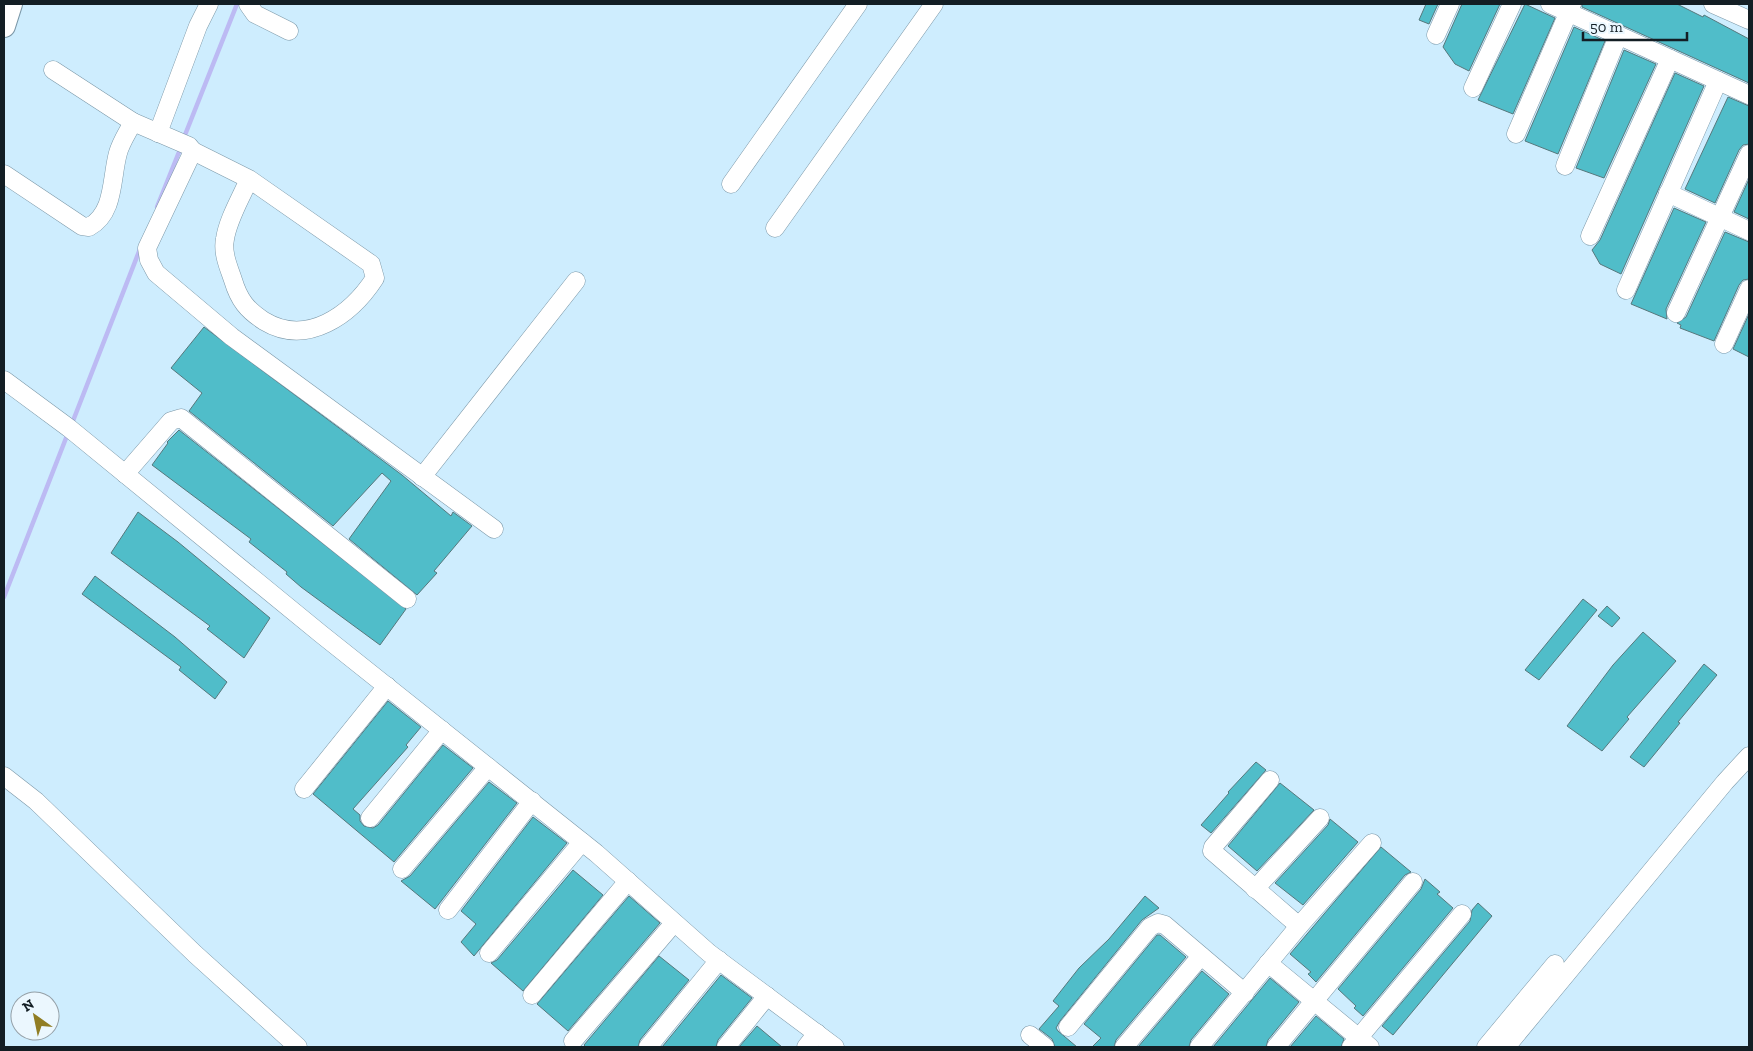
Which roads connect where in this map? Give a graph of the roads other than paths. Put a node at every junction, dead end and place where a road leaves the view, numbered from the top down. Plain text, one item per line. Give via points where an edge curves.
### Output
1 (11, 4) edge
2 (209, 4) edge
3 (248, 4) edge
4 (858, 4) edge
5 (934, 4) edge
6 (1450, 4) edge
7 (1512, 4) edge
8 (1550, 4) edge
9 (1713, 4) edge
10 (1570, 8) edge
11 (1749, 20) edge
12 (4, 26) edge
13 (289, 31) dead end
14 (1436, 35) dead end
15 (1618, 36) junction
16 (1670, 59) junction
17 (53, 70) dead end
18 (1718, 81) junction
19 (1473, 88) dead end
20 (1749, 95) edge
21 (133, 122) junction
22 (162, 134) junction
23 (1516, 134) dead end
24 (191, 148) junction
25 (1749, 154) edge
26 (1564, 166) dead end
27 (4, 174) edge
28 (249, 179) junction
29 (731, 184) dead end
30 (1668, 193) junction
31 (1720, 217) junction
32 (775, 228) dead end
33 (1749, 231) edge
34 (1590, 236) dead end
35 (576, 281) dead end
36 (1749, 289) edge
37 (1626, 290) dead end
38 (1676, 313) dead end
39 (1724, 344) dead end
40 (4, 380) edge
41 (125, 474) junction
42 (422, 477) junction
43 (494, 529) dead end
44 (407, 599) dead end
45 (387, 686) junction
46 (442, 730) junction
47 (1749, 756) edge
48 (488, 767) junction
49 (4, 776) edge
50 (1270, 780) dead end
51 (304, 789) dead end
52 (532, 802) junction
53 (370, 818) dead end
54 (1320, 818) dead end
55 (582, 842) junction
56 (1372, 844) dead end
57 (402, 869) dead end
58 (628, 881) junction
59 (1413, 882) dead end
60 (1255, 889) junction
61 (448, 910) dead end
62 (1462, 914) dead end
63 (674, 922) junction
64 (1298, 926) junction
65 (489, 953) dead end
66 (1201, 956) junction
67 (719, 960) junction
68 (1268, 962) junction
69 (1555, 964) dead end
70 (1244, 993) junction
71 (532, 994) dead end
72 (767, 996) junction
73 (1314, 1000) junction
74 (1068, 1027) dead end
75 (816, 1033) junction
76 (1030, 1034) dead end
77 (573, 1041) dead end
78 (1360, 1044) edge
79 (298, 1047) edge
80 (648, 1047) edge
81 (726, 1047) edge
82 (806, 1047) edge
83 (835, 1047) edge
84 (1045, 1047) edge
85 (1124, 1047) edge
86 (1199, 1047) edge
87 (1276, 1047) edge
88 (1486, 1047) edge
89 (1506, 1047) edge

1 - 12 main road
2 - 22 street via 198,26
3 - 13 street via 255,14
4 - 29 street
5 - 32 street
6 - 14 street
7 - 19 street
8 - 10 street
9 - 11 street
10 - 15 street
10 - 23 street
15 - 16 street
15 - 26 street
16 - 18 street
16 - 34 street
17 - 21 street
18 - 20 street
18 - 30 street
21 - 22 street
21 - 27 street via 117,156 107,210 89,227 82,226
22 - 24 street
24 - 28 street
24 - 42 street via 148,248 149,260 156,273 232,337
25 - 31 street
28 - 28 street via 371,264 375,278 336,319 296,332 278,330 253,314 237,295 227,262 225,239
30 - 31 street
30 - 37 street
31 - 33 street
31 - 38 street
35 - 42 street
36 - 39 street
40 - 41 street
41 - 44 street via 171,421 181,418
41 - 45 street
42 - 43 street
45 - 46 street
45 - 51 street
46 - 48 street
46 - 53 street
47 - 89 street
48 - 52 street
48 - 57 street
49 - 79 street via 36,801 194,954
50 - 60 street via 1212,852
52 - 55 street
52 - 61 street
54 - 60 street
55 - 58 street
55 - 65 street
56 - 64 street
58 - 63 street
58 - 71 street
59 - 73 street
60 - 64 street
62 - 78 street
63 - 67 street
63 - 77 street
64 - 68 street
66 - 70 street
66 - 74 street via 1166,925 1158,923 1150,927
66 - 85 street
67 - 72 street
67 - 80 street
68 - 70 street
68 - 73 street
69 - 88 street
70 - 86 street
72 - 75 street
72 - 81 street
73 - 78 street
73 - 87 street
75 - 82 street
75 - 83 street
76 - 84 street

